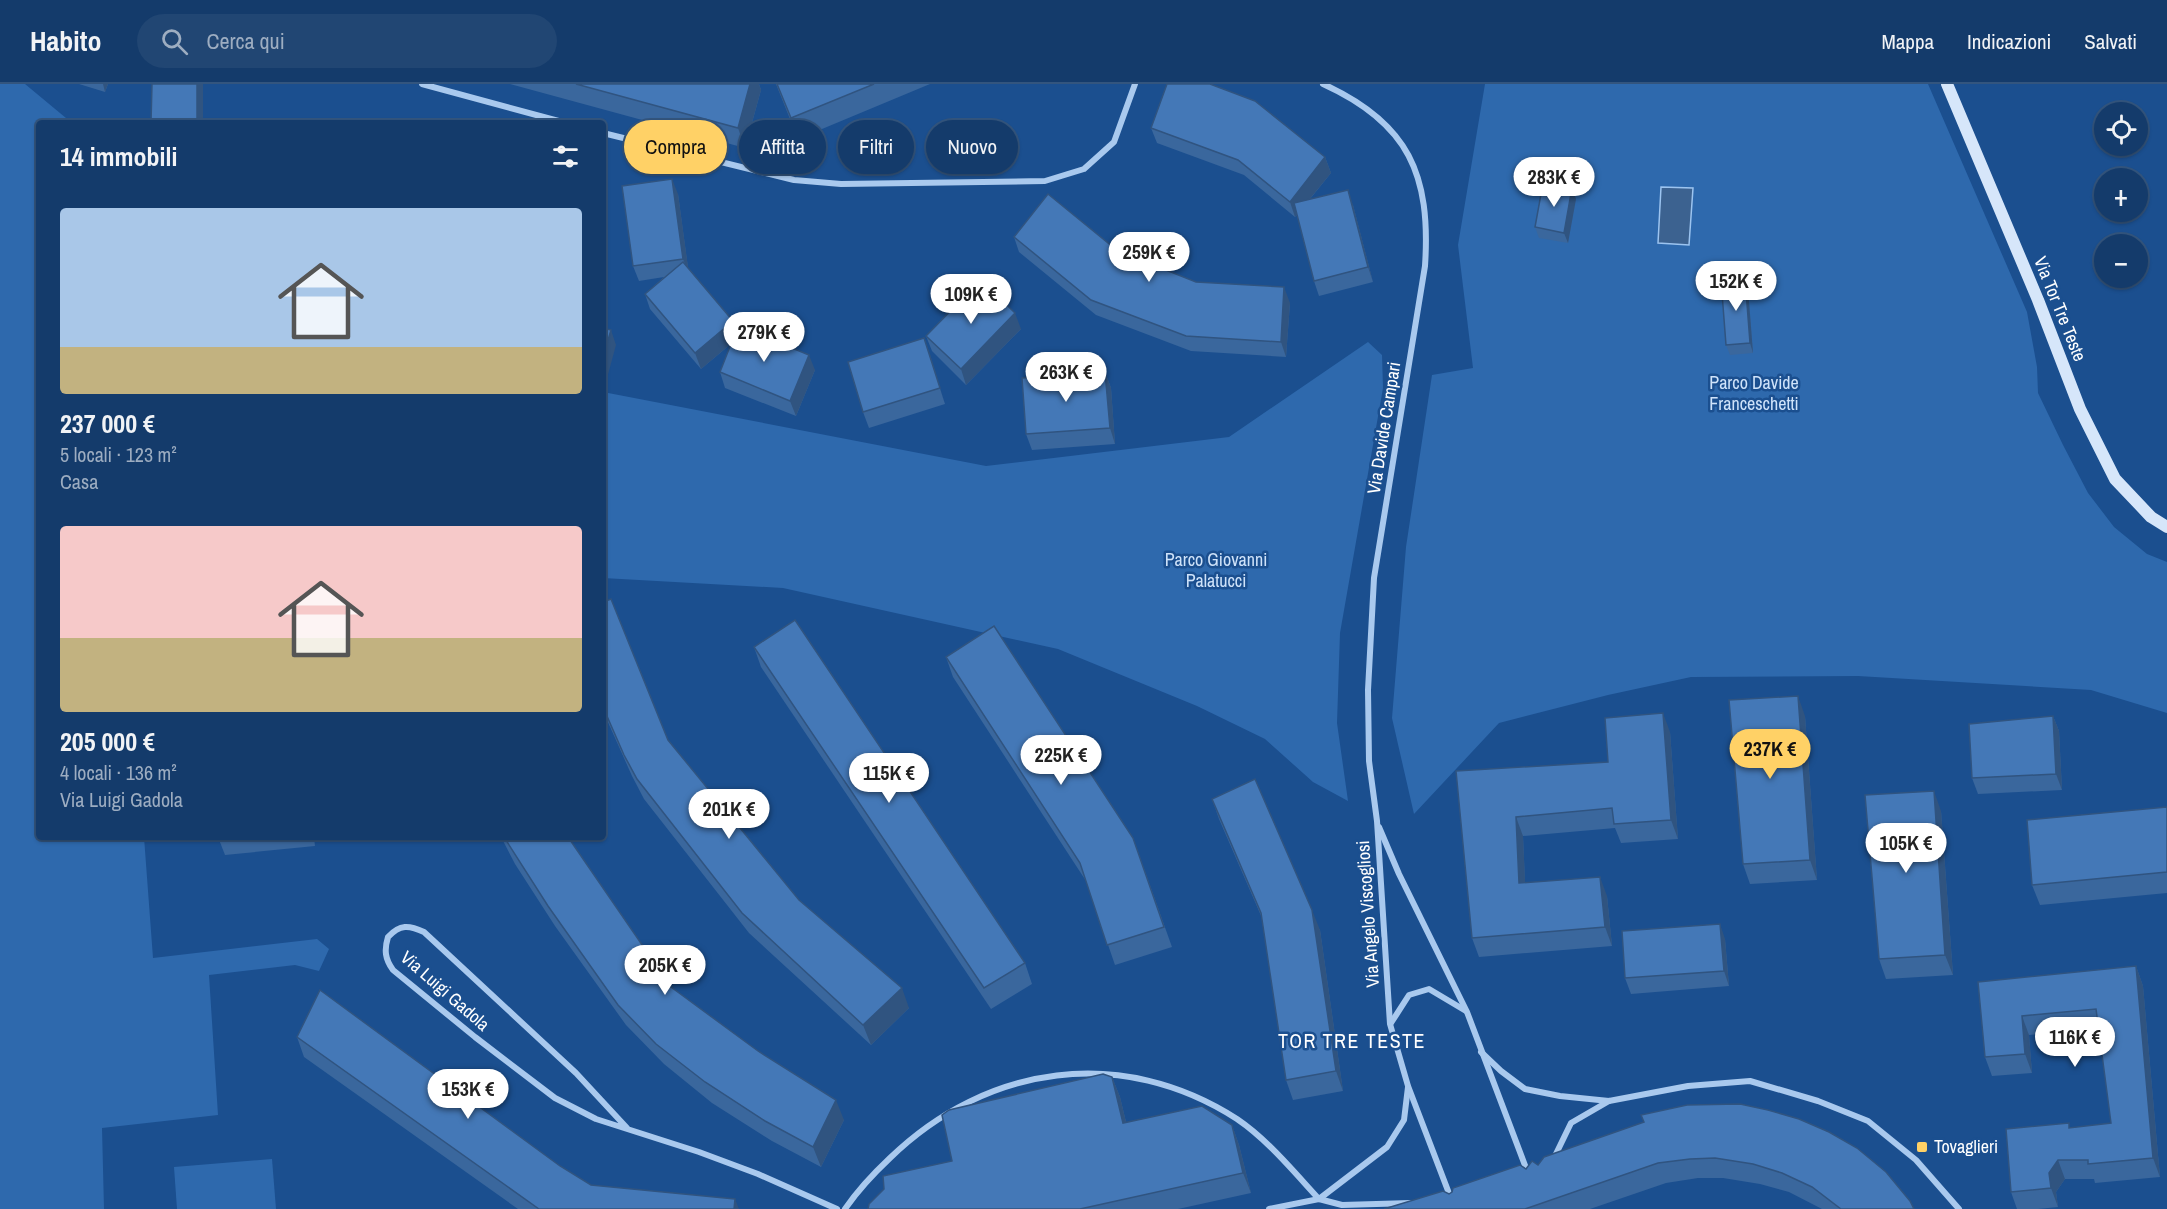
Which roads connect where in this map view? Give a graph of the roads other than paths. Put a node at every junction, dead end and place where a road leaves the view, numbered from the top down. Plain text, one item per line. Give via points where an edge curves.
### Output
1 (422, 84) edge
2 (1136, 84) edge
3 (1323, 84) edge
4 (1947, 84) edge
5 (555, 120) edge
6 (606, 134) edge
7 (2167, 527) edge
8 (1377, 821) junction
9 (1467, 1012) junction
10 (1390, 1024) junction
11 (1481, 1052) junction
12 (1408, 1086) junction
13 (1610, 1101) junction
14 (627, 1128) junction
15 (1552, 1161) edge
16 (1532, 1184) edge
17 (1319, 1199) junction
18 (1421, 1203) edge
19 (837, 1209) edge
20 (845, 1209) edge
21 (1269, 1209) edge
22 (1455, 1209) edge
23 (1959, 1209) edge

1 - 5 street
2 - 6 street via 1114,142 1084,169 1045,182 842,184 794,180
3 - 8 street, Via Davide Campari via 1368,109 1401,143 1423,193 1426,216 1425,266 1374,578 1368,690 1369,761
4 - 7 street, Via Tor Tre Teste via 2080,409 2115,479 2151,518
8 - 9 street, Via Angelo Viscogliosi
8 - 10 street, Via Angelo Viscogliosi
9 - 10 street via 1429,989 1409,995
9 - 11 street, Via Angelo Viscogliosi
10 - 12 street, Via Angelo Viscogliosi
11 - 13 street via 1526,1089
11 - 16 street, Via Angelo Viscogliosi
12 - 17 street via 1404,1120 1387,1147
12 - 22 street, Via Angelo Viscogliosi
13 - 15 street via 1571,1123
13 - 23 street via 1688,1086 1750,1081 1818,1101 1868,1120 1916,1160
14 - 14 street, Via Luigi Gadola via 576,1073 424,932 402,927 388,937 385,953 393,970 475,1037 555,1098 596,1119
14 - 19 street, Via Luigi Gadola via 758,1174
17 - 18 street via 1342,1204
17 - 20 street via 1262,1140 1240,1121 1207,1102 1143,1079 1084,1074 1019,1081 952,1109 899,1149
17 - 21 street

